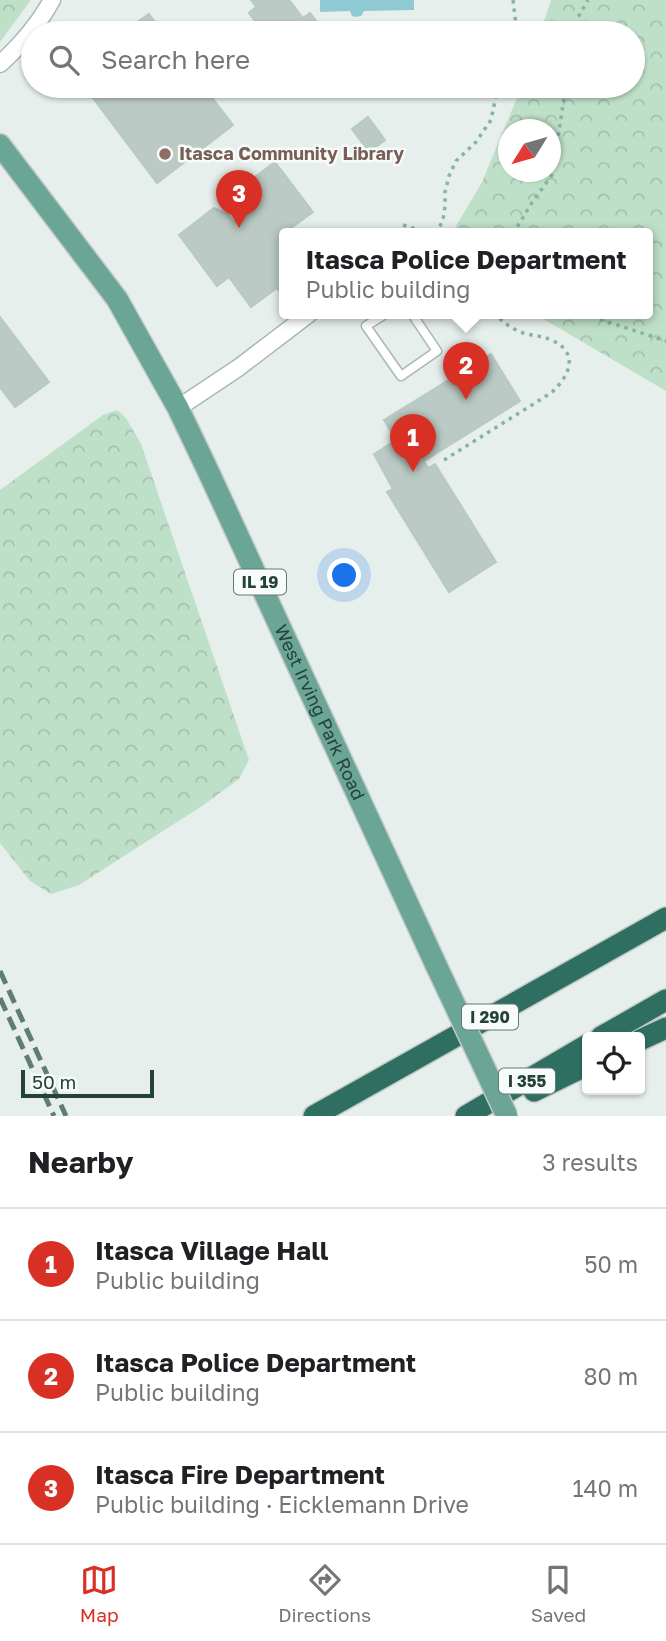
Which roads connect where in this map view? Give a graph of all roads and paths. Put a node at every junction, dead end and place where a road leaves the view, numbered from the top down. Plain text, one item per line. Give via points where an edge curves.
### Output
1 (52, 0) edge
2 (513, 0) edge
3 (588, 0) edge
4 (40, 21) edge
5 (516, 21) edge
6 (577, 21) edge
7 (21, 44) edge
8 (0, 64) edge
9 (496, 98) edge
10 (564, 98) edge
11 (0, 145) edge
12 (403, 225) dead end
13 (413, 228) edge
14 (438, 228) edge
15 (517, 228) edge
16 (303, 319) edge
17 (377, 319) edge
18 (416, 319) edge
19 (499, 319) edge
20 (599, 319) edge
21 (666, 341) edge
22 (178, 408) junction
23 (444, 460) dead end
24 (666, 919) edge
25 (666, 999) edge
26 (666, 1028) edge
27 (610, 1032) edge
28 (645, 1038) edge
29 (582, 1048) edge
30 (582, 1067) edge
31 (314, 1116) edge
32 (466, 1116) edge
33 (482, 1116) edge
34 (507, 1116) edge

1 - 4 street
2 - 5 path
3 - 6 path
7 - 8 street
9 - 14 path via 491,120 449,176
10 - 15 path via 552,175
11 - 22 main road, West Irving Park Road / IL 19 via 117,299
12 - 13 path
16 - 22 street
17 - 18 lane via 366,326 401,376 438,351
19 - 23 path via 564,348 569,373 551,393
20 - 21 path
22 - 34 main road, West Irving Park Road / IL 19, bridge
24 - 31 highway, I 290
25 - 27 highway
26 - 28 highway
29 - 32 highway, I 355
30 - 33 highway

